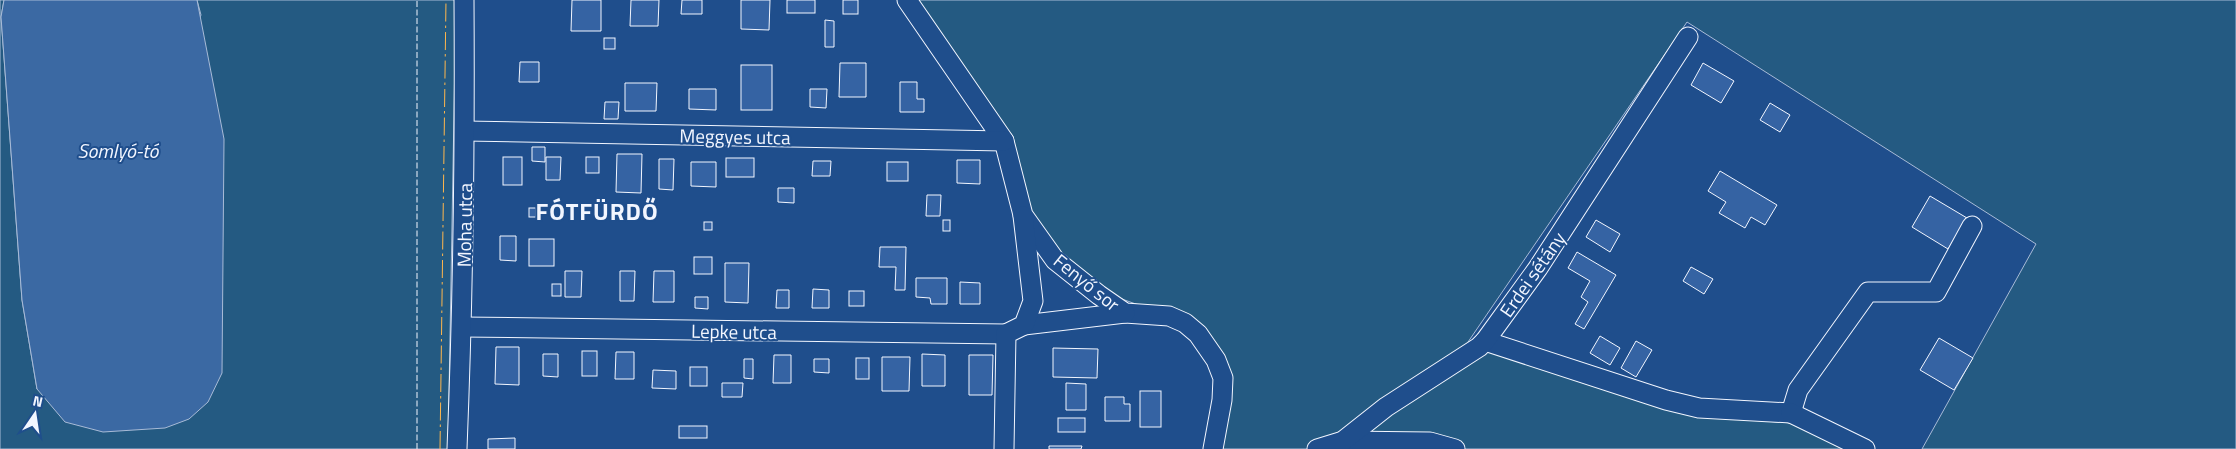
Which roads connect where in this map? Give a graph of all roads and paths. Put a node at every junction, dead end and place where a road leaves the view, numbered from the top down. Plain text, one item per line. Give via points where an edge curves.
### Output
1 (464, 0) edge
2 (907, 0) edge
3 (1688, 38) dead end
4 (465, 130) junction
5 (1004, 141) junction
6 (1023, 215) junction
7 (1972, 226) dead end
8 (1125, 313) junction
9 (1024, 325) junction
10 (462, 327) junction
11 (1006, 334) junction
12 (1485, 341) junction
13 (1791, 413) junction
14 (1343, 441) junction
15 (456, 449) edge
16 (1004, 449) edge
17 (1213, 449) edge
18 (1317, 449) edge
19 (1455, 449) edge
20 (1865, 449) edge

1 - 4 street, Moha utca
2 - 5 street, Fenyő sor
3 - 12 street, Erdei sétány via 1538,268
4 - 5 street, Meggyes utca
4 - 10 street, Moha utca
5 - 6 street, Fenyő sor
6 - 8 street, Fenyő sor via 1055,260
6 - 9 street via 1033,301
7 - 13 street via 1936,292 1868,292 1798,390
8 - 9 street
8 - 17 street, Fenyő sor via 1169,316 1185,323 1198,334 1216,360 1223,378
9 - 11 street
10 - 11 street, Lepke utca
10 - 15 street, Moha utca
11 - 16 street
12 - 13 street via 1699,408
12 - 14 street, Erdei sétány via 1386,407
13 - 20 street
14 - 18 street, Erdei sétány
14 - 19 street via 1430,442

